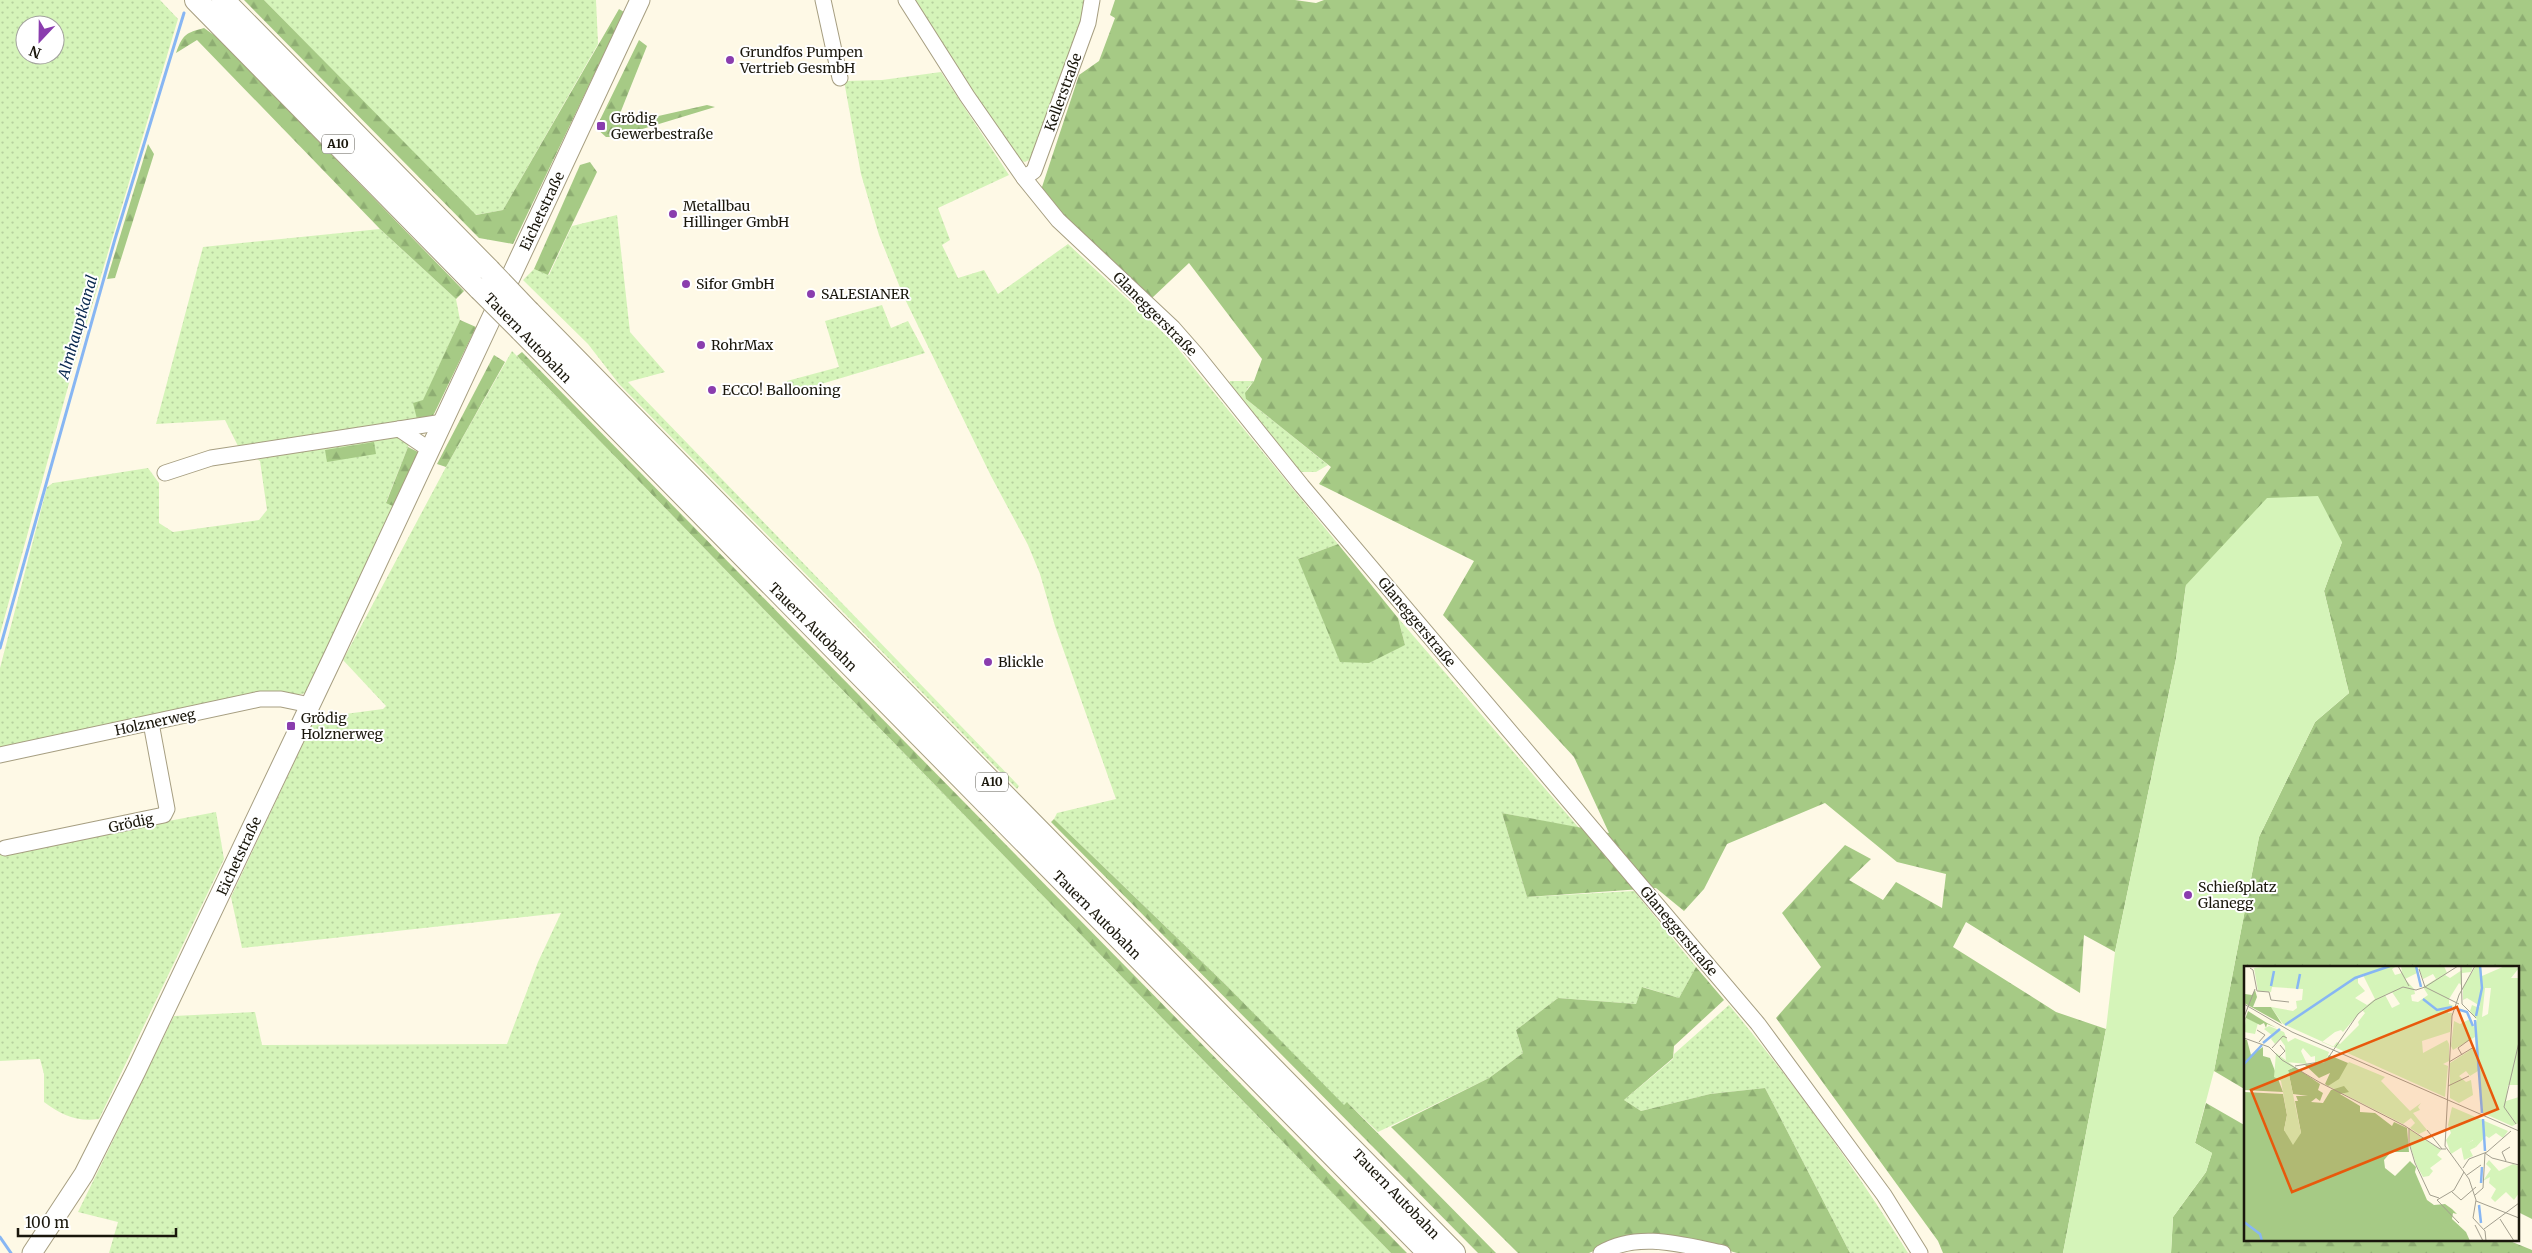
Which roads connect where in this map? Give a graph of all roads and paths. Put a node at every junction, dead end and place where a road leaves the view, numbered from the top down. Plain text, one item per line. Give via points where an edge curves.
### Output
1 (196, 0) edge
2 (223, 0) edge
3 (640, 0) edge
4 (824, 0) edge
5 (906, 0) edge
6 (1092, 0) edge
7 (840, 78) dead end
8 (1024, 178) junction
9 (485, 280) junction
10 (525, 321) junction
11 (443, 422) junction
12 (398, 429) junction
13 (430, 450) junction
14 (165, 473) dead end
15 (310, 705) junction
16 (151, 723) junction
17 (0, 755) edge
18 (5, 848) dead end
19 (32, 1253) edge
20 (1429, 1253) edge
21 (1454, 1253) edge
22 (1601, 1253) edge
23 (1723, 1253) edge
24 (1920, 1253) edge

1 - 9 highway, Tauern Autobahn / A10
2 - 9 highway, Tauern Autobahn / A10
3 - 11 main road, Eichetstraße
4 - 7 street
5 - 8 street, Glaneggerstraße
6 - 8 street, Kellerstraße via 1088,23 1034,171
8 - 24 street, Glaneggerstraße via 1058,220 1173,328 1195,353 1302,486 1758,1024 1884,1195
9 - 10 highway, Tauern Autobahn / A10, bridge
10 - 20 highway, Tauern Autobahn / A10
10 - 21 highway, Tauern Autobahn / A10
11 - 12 street
11 - 13 main road, Eichetstraße
12 - 13 street
12 - 14 street via 212,458
13 - 15 main road, Eichetstraße
15 - 16 street, Holznerweg via 281,699 260,699
15 - 19 main road, Eichetstraße via 136,1071 88,1165
16 - 17 street, Holznerweg
16 - 18 street, Grödig via 167,809 164,814
22 - 23 street via 1616,1244 1647,1241

